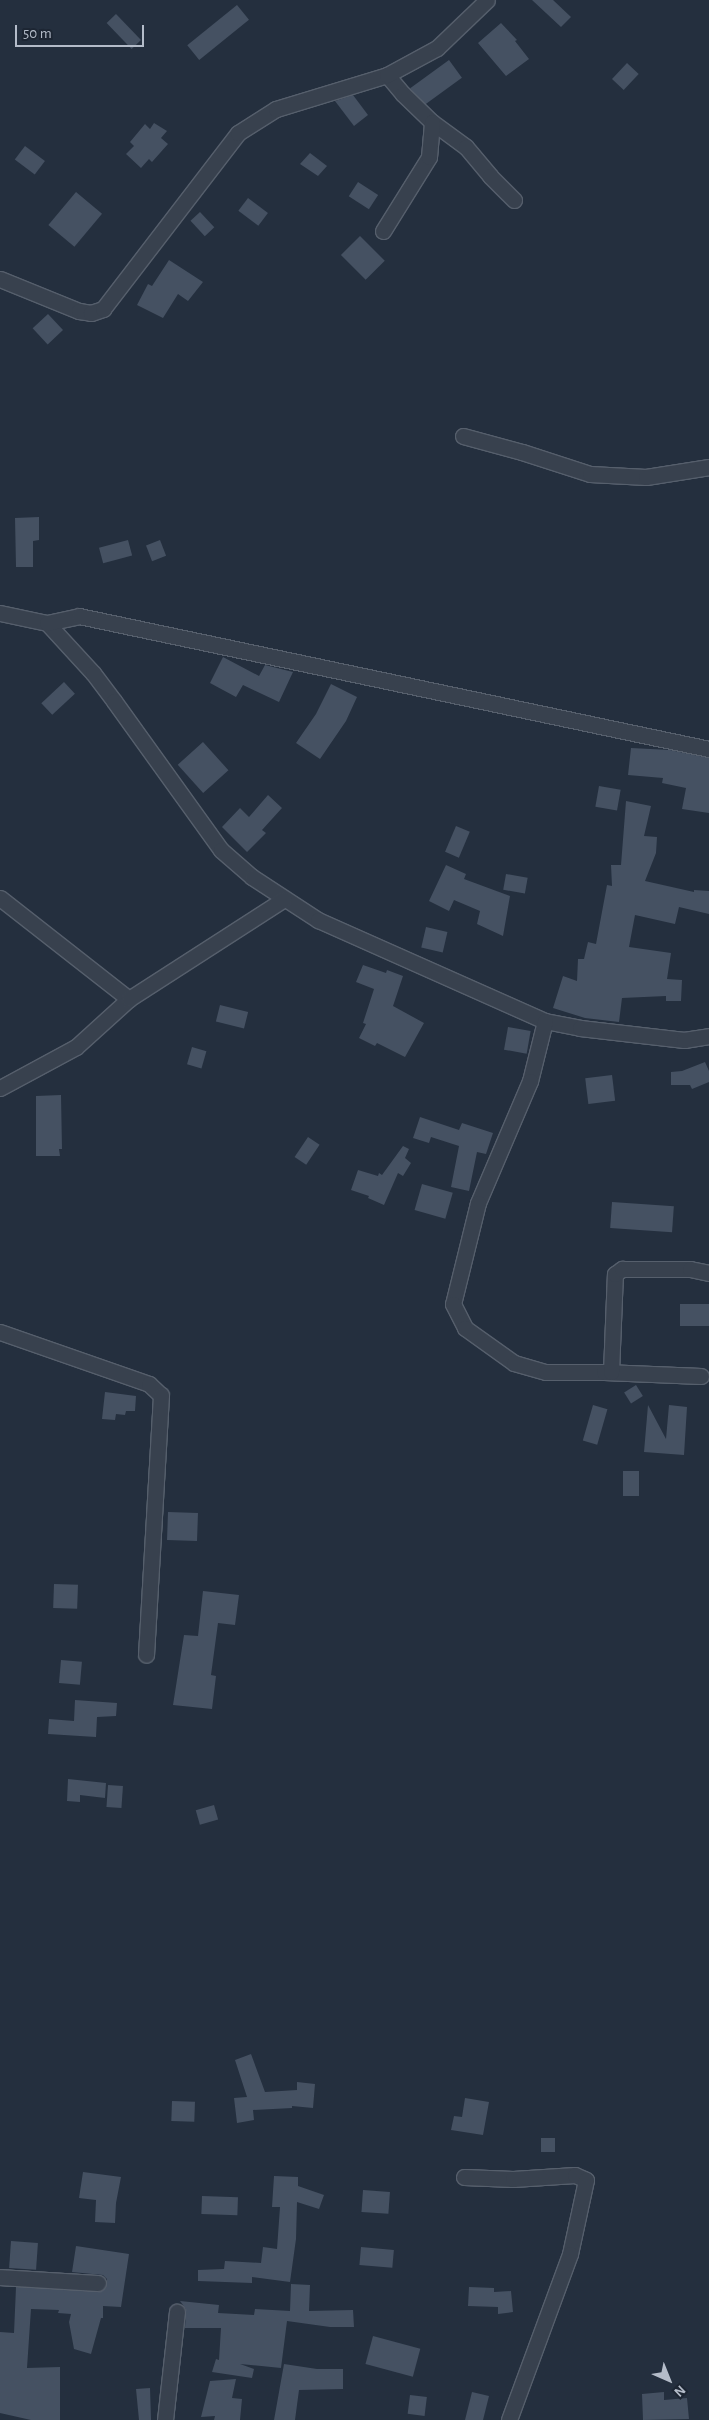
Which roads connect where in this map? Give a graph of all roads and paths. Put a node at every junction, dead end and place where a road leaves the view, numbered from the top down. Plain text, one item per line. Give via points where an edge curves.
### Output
1 (488, 0) edge
2 (387, 75) junction
3 (432, 122) junction
4 (514, 200) dead end
5 (383, 232) dead end
6 (0, 279) edge
7 (462, 436) dead end
8 (709, 468) edge
9 (0, 613) edge
10 (47, 623) junction
11 (709, 749) edge
12 (0, 898) edge
13 (284, 899) junction
14 (129, 999) junction
15 (545, 1021) junction
16 (709, 1036) edge
17 (0, 1088) edge
18 (709, 1273) edge
19 (0, 1332) edge
20 (611, 1372) junction
21 (701, 1376) dead end
22 (146, 1655) dead end
23 (464, 2177) dead end
24 (0, 2277) edge
25 (98, 2284) dead end
26 (177, 2312) dead end
27 (165, 2420) edge
28 (509, 2420) edge

1 - 2 street via 437,48
2 - 3 street
2 - 6 street via 276,109 238,133 103,309 90,313 79,311
3 - 4 street via 466,147
3 - 5 street via 429,158
7 - 8 street via 590,474 646,477
9 - 10 street
10 - 11 street via 79,616
10 - 13 street via 114,701 221,850 252,878
12 - 14 street
13 - 14 street
13 - 15 street via 354,937
14 - 17 street via 76,1047
15 - 16 street via 684,1040
15 - 20 street via 530,1081 478,1203 453,1304 465,1328 514,1363 546,1372
18 - 20 street via 622,1269 615,1274
19 - 22 street via 149,1384 160,1395
20 - 21 street
23 - 28 street via 513,2179 575,2175 586,2180 570,2254
24 - 25 street
26 - 27 street

